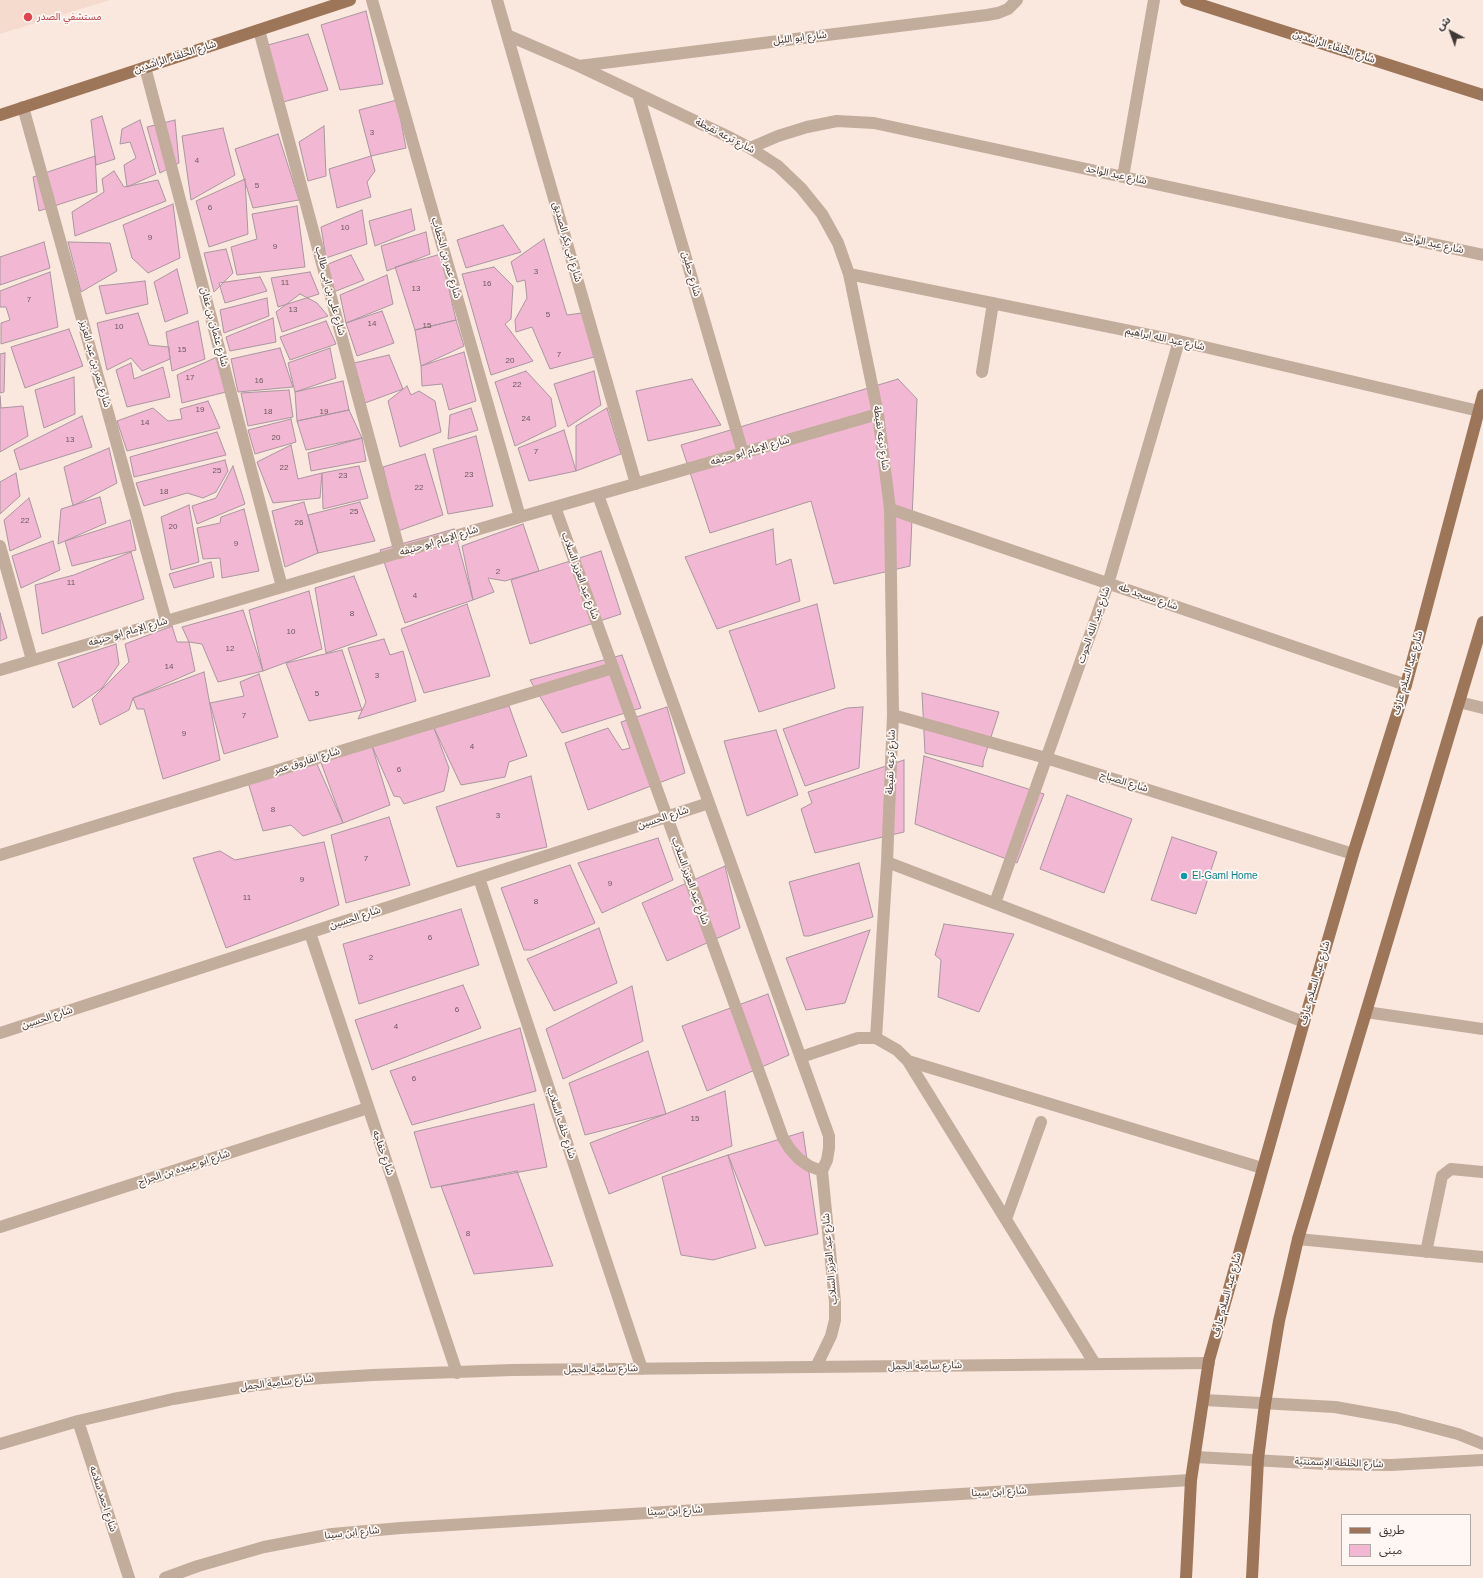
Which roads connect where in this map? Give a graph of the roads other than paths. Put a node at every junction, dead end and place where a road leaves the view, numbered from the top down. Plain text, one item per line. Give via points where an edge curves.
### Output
1 (350, 0) edge
2 (372, 0) edge
3 (497, 0) edge
4 (1017, 0) edge
5 (1154, 0) edge
6 (1186, 0) edge
7 (259, 30) junction
8 (507, 34) junction
9 (579, 66) junction
10 (145, 67) junction
11 (638, 94) junction
12 (1483, 95) edge
13 (23, 107) junction
14 (0, 115) edge
15 (750, 148) junction
16 (1123, 177) junction
17 (1483, 255) edge
18 (850, 274) junction
19 (993, 304) junction
20 (1179, 341) junction
21 (982, 372) dead end
22 (1483, 395) edge
23 (1480, 411) junction
24 (878, 414) junction
25 (743, 453) junction
26 (636, 484) junction
27 (598, 495) junction
28 (555, 507) junction
29 (890, 510) junction
30 (520, 517) junction
31 (0, 546) edge
32 (400, 553) junction
33 (1108, 584) junction
34 (282, 587) junction
35 (166, 621) junction
36 (1483, 622) edge
37 (32, 660) junction
38 (613, 668) junction
39 (0, 670) edge
40 (1406, 685) junction
41 (1459, 702) junction
42 (1483, 708) edge
43 (893, 715) junction
44 (1046, 758) junction
45 (710, 803) junction
46 (667, 817) junction
47 (1353, 854) junction
48 (0, 855) edge
49 (887, 862) junction
50 (479, 878) junction
51 (994, 903) junction
52 (310, 933) junction
53 (1366, 1012) junction
54 (1304, 1022) junction
55 (1483, 1029) edge
56 (0, 1033) edge
57 (876, 1038) junction
58 (801, 1057) junction
59 (908, 1061) junction
60 (368, 1108) junction
61 (1042, 1122) dead end
62 (1262, 1168) junction
63 (822, 1171) junction
64 (1483, 1172) edge
65 (1006, 1219) junction
66 (0, 1227) edge
67 (1298, 1239) junction
68 (1426, 1252) junction
69 (1483, 1257) edge
70 (1209, 1363) junction
71 (1095, 1364) junction
72 (816, 1367) junction
73 (642, 1369) junction
74 (457, 1373) junction
75 (1204, 1400) junction
76 (1265, 1404) junction
77 (78, 1421) junction
78 (0, 1443) edge
79 (1483, 1444) edge
80 (1195, 1456) junction
81 (1258, 1459) junction
82 (1483, 1460) edge
83 (1192, 1480) junction
84 (129, 1578) edge
85 (165, 1578) edge
86 (1186, 1578) edge
87 (1252, 1578) edge

1 - 7 main road, شارع الخلفاء الراشدين
2 - 30 street, شارع عمر بن الخطاب
3 - 8 street, شارع ابى بكر الصديق
4 - 9 street, شارع ابو الليل via 1008,9 998,13
5 - 16 street
6 - 12 main road, شارع الخلفاء الراشدين
7 - 10 main road, شارع الخلفاء الراشدين
7 - 32 street, شارع على بن ابى طالب
8 - 9 street, شارع ترعه نقيطة
8 - 26 street, شارع ابى بكر الصديق
9 - 11 street, شارع ترعه نقيطة
10 - 13 main road, شارع الخلفاء الراشدين
10 - 34 street, شارع عثمان بن عفان
11 - 15 street, شارع ترعه نقيطة
11 - 25 street, شارع حطين
13 - 14 main road, شارع الخلفاء الراشدين
13 - 35 street, شارع عمر بن عبد العزيز
15 - 16 street, شارع عبد الواحد via 807,127 837,121 874,123
15 - 18 street, شارع ترعه نقيطة via 782,170 802,188 822,214 838,243
16 - 17 street, شارع عبد الواحد
18 - 19 street, شارع عبد الله ابراهيم
18 - 24 street, شارع ترعه نقيطة
19 - 20 street, شارع عبد الله ابراهيم
19 - 21 street
20 - 23 street, شارع عبد الله ابراهيم
20 - 33 street, شارع عبد الله الحوت
22 - 23 main road, شارع عبد السلام عارف
23 - 40 main road, شارع عبد السلام عارف
24 - 25 street, شارع الإمام ابو حنيفه
24 - 29 street, شارع ترعه نقيطة
25 - 26 street, شارع الإمام ابو حنيفه
26 - 27 street, شارع الإمام ابو حنيفه
27 - 28 street, شارع الإمام ابو حنيفه
27 - 45 street, شارع عبد العزيز السلاب
28 - 30 street, شارع الإمام ابو حنيفه
28 - 38 street, شارع عبد العزيز السلاب
29 - 33 street, شارع مسجد طه
29 - 43 street, شارع ترعه نقيطة
30 - 32 street, شارع الإمام ابو حنيفه
31 - 37 street
32 - 34 street, شارع الإمام ابو حنيفه
33 - 40 street, شارع مسجد طه
33 - 44 street, شارع عبد الله الحوت
34 - 35 street, شارع الإمام ابو حنيفه
35 - 37 street, شارع الإمام ابو حنيفه
36 - 41 main road
37 - 39 street, شارع الإمام ابو حنيفه
38 - 46 street, شارع عبد العزيز السلاب
38 - 48 street, شارع الفاروق عمر
40 - 47 main road, شارع عبد السلام عارف
41 - 42 street
41 - 53 main road
43 - 44 street, شارع الصباح
43 - 49 street, شارع ترعه نقيطة
44 - 47 street, شارع الصباح
44 - 51 street, شارع عبد الله الحوت
45 - 46 street, شارع الحسين
45 - 58 street, شارع عبد العزيز السلاب
46 - 50 street, شارع الحسين
46 - 63 street, شارع عبد العزيز السلاب via 783,1138 798,1159
47 - 54 main road, شارع عبد السلام عارف
49 - 51 street
49 - 57 street, شارع ترعه نقيطة
50 - 52 street, شارع الحسين
50 - 73 street, شارع خلف السلاب
51 - 54 street
52 - 56 street, شارع الحسين
52 - 60 street, شارع خفاجه
53 - 55 street
53 - 67 main road
54 - 62 main road, شارع عبد السلام عارف
57 - 58 street via 858,1038
57 - 59 street via 897,1050
58 - 63 street, شارع عبد العزيز السلاب via 829,1136 828,1154
59 - 62 street
59 - 65 street
60 - 66 street, شارع ابو عبيده بن الجراح
60 - 74 street, شارع خفاجه
61 - 65 street
62 - 70 main road, شارع عبد السلام عارف
63 - 72 street, شارع عبد العزيز السلاب via 835,1320 831,1336
64 - 68 street via 1451,1169 1442,1176
65 - 71 street
67 - 68 street
67 - 76 main road via 1279,1321
68 - 69 street
70 - 71 street, شارع سامية الجمل
70 - 75 main road, شارع عبد السلام عارف
71 - 72 street, شارع سامية الجمل
72 - 73 street, شارع سامية الجمل
73 - 74 street, شارع سامية الجمل
74 - 77 street, شارع سامية الجمل via 307,1379 242,1387 173,1399
75 - 76 street
75 - 80 main road, شارع عبد السلام عارف
76 - 79 street via 1335,1407 1397,1418 1458,1434
76 - 81 main road
77 - 78 street, شارع سامية الجمل
77 - 84 street, شارع احمد سلامه
80 - 81 street, شارع الخلطة الإسمنتية
80 - 83 main road, شارع عبد السلام عارف
81 - 82 street, شارع الخلطة الإسمنتية via 1390,1465
81 - 87 main road
83 - 85 street, شارع ابن سينا via 332,1534 264,1547
83 - 86 main road, شارع عبد السلام عارف

